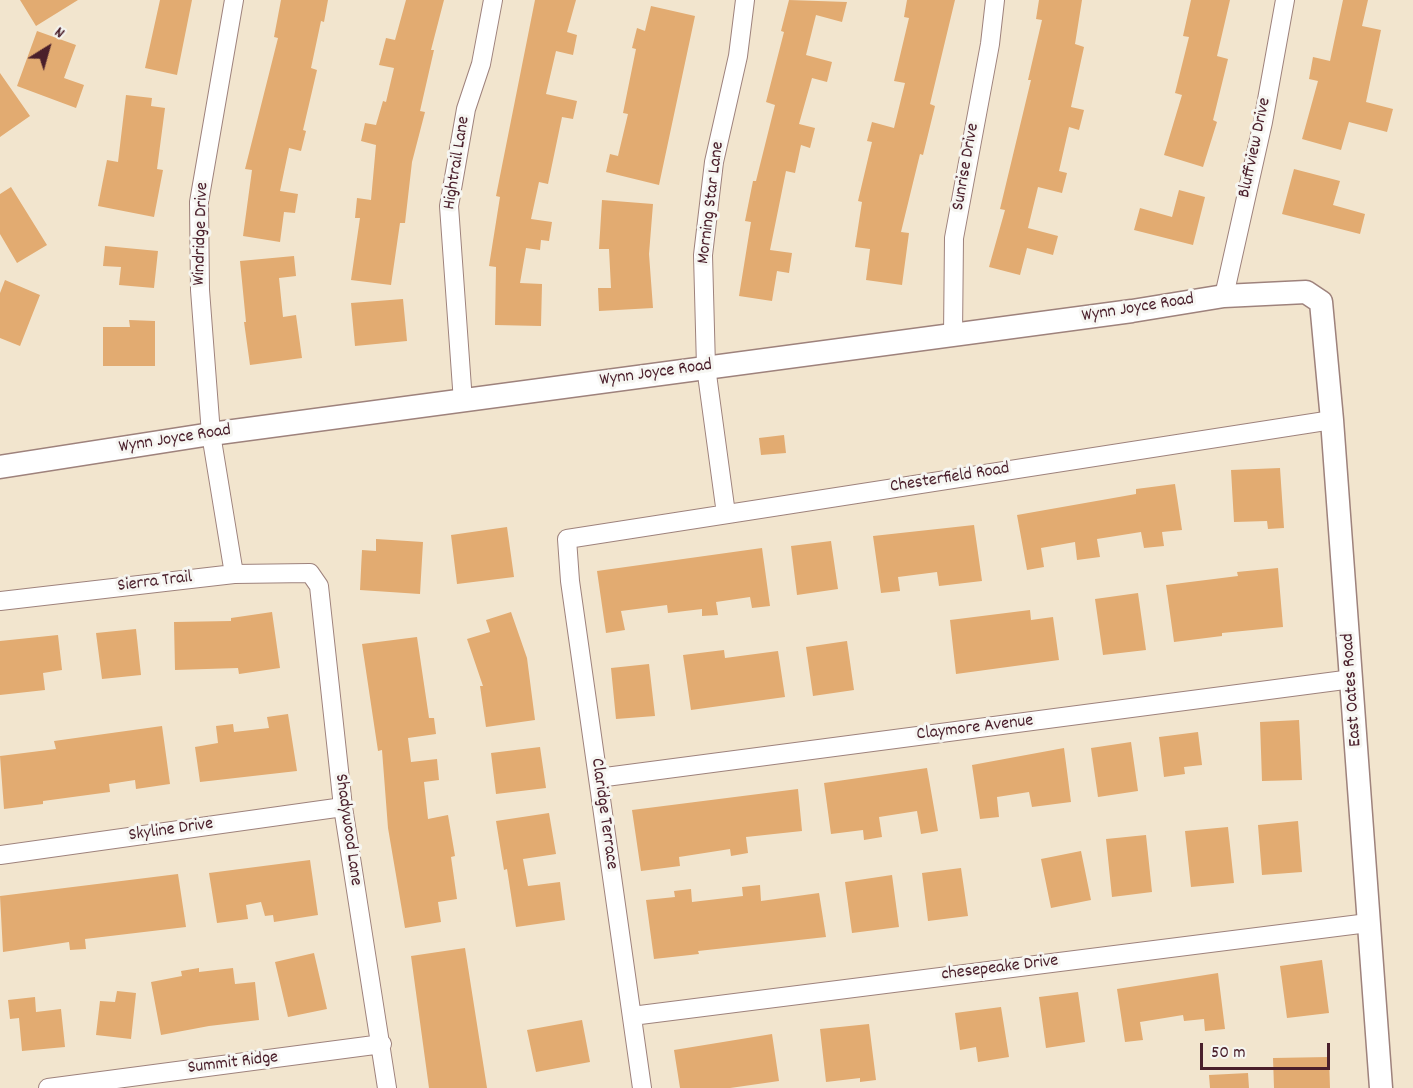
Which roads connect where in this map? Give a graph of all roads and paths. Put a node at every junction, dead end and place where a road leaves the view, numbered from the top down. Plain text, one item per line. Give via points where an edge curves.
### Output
1 (234, 0) edge
2 (493, 0) edge
3 (744, 0) edge
4 (995, 0) edge
5 (1285, 0) edge
6 (1313, 295) joint
7 (1224, 296) junction
8 (953, 335) junction
9 (706, 367) junction
10 (463, 402) junction
11 (1332, 420) junction
12 (211, 434) junction
13 (0, 467) edge
14 (726, 514) junction
15 (567, 539) joint
16 (310, 573) joint
17 (234, 574) junction
18 (0, 600) edge
19 (1352, 679) junction
20 (598, 778) junction
21 (343, 807) junction
22 (0, 855) edge
23 (1368, 922) junction
24 (632, 1016) junction
25 (382, 1044) junction
26 (48, 1088) edge
27 (387, 1088) edge
28 (642, 1088) edge
29 (1381, 1088) edge

1 - 12 street, Windridge Drive via 199,202 200,290
2 - 10 street, Hightrail Lane via 481,64 466,109 449,206
3 - 9 street, Morning Star Lane via 738,56 714,162 703,255
4 - 8 street, Sunrise Drive via 954,238
5 - 7 street, Bluffview Drive via 1263,122
6 - 7 street, Wynn Joyce Road via 1299,291
6 - 11 street, East Oates Road via 1321,302
7 - 8 street, Wynn Joyce Road
8 - 9 street, Wynn Joyce Road
9 - 10 street, Wynn Joyce Road
9 - 14 street, Morning Star Lane
10 - 12 street, Wynn Joyce Road
11 - 14 street, Chesterfield Road
11 - 19 street, East Oates Road
12 - 13 street, Wynn Joyce Road
12 - 17 street, Windridge Drive
14 - 15 street, Chesterfield Road
15 - 20 street, Claridge Terrace
16 - 17 street, Sierra Trail
16 - 21 street, Shadywood Lane via 319,586
17 - 18 street, Sierra Trail
19 - 20 street, Claymore Avenue
19 - 23 street, East Oates Road
20 - 24 street, Claridge Terrace
21 - 22 street, Skyline Drive
21 - 25 street, Shadywood Lane
23 - 24 street, chesepeake Drive
23 - 29 street, East Oates Road
24 - 28 street, Claridge Terrace
25 - 26 street, Summit Ridge
25 - 27 street, Shadywood Lane

